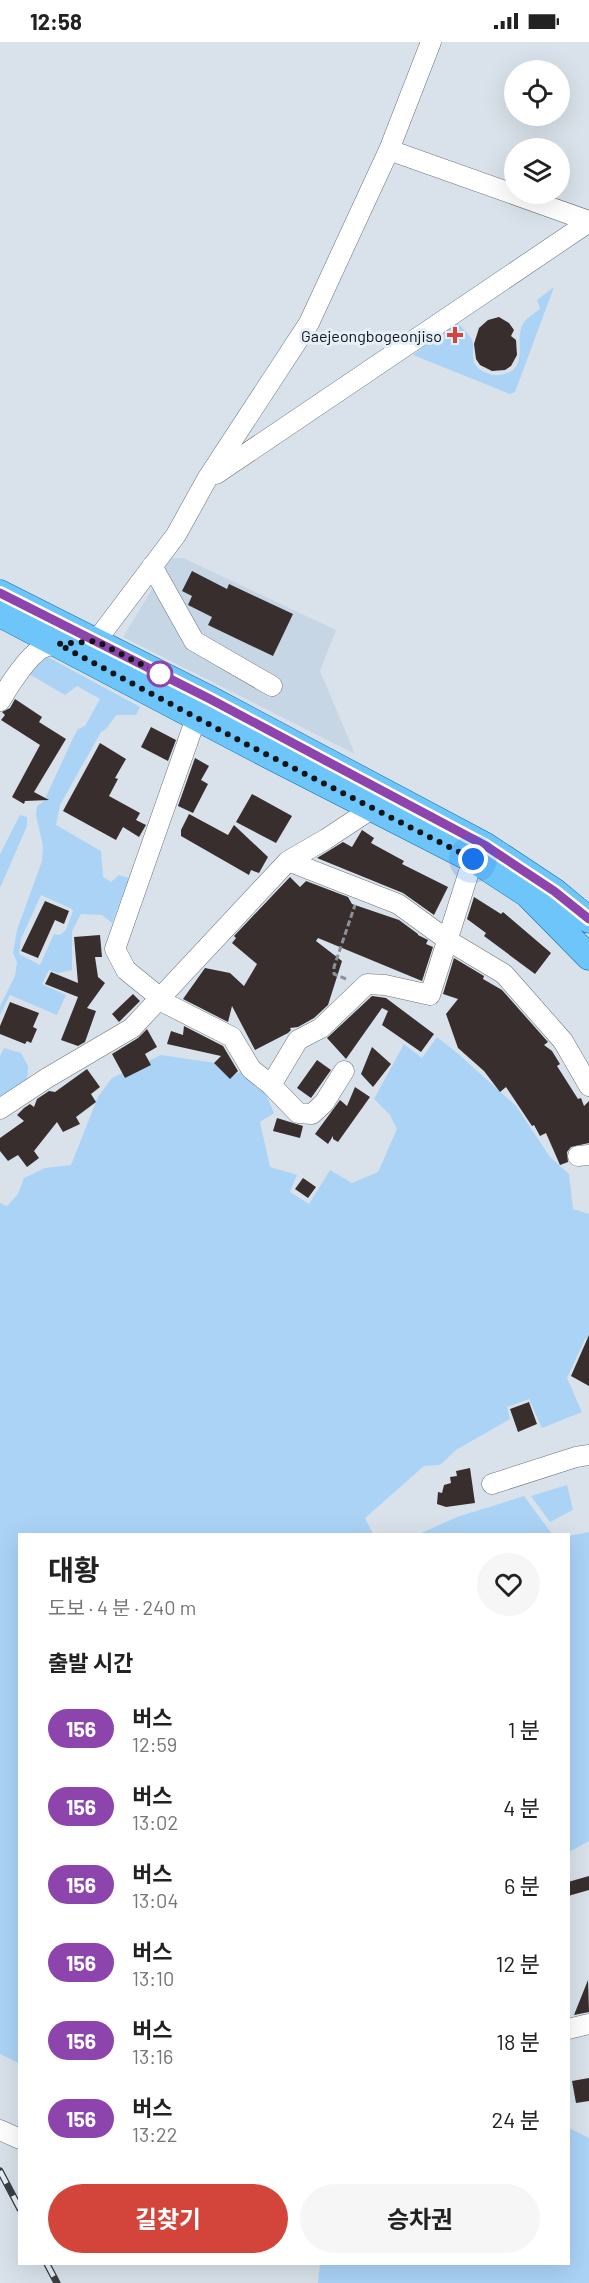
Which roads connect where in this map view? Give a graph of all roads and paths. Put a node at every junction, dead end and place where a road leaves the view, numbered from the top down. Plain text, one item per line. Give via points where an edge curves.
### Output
1 (431, 42) edge
2 (389, 150) junction
3 (589, 222) edge
4 (207, 479) junction
5 (152, 566) junction
6 (0, 593) edge
7 (0, 614) edge
8 (96, 641) junction
9 (58, 644) junction
10 (272, 686) dead end
11 (0, 701) edge
12 (196, 717) junction
13 (373, 808) junction
14 (473, 859) junction
15 (288, 861) junction
16 (361, 889) junction
17 (589, 920) edge
18 (449, 941) junction
19 (589, 957) edge
20 (367, 984) junction
21 (159, 1000) junction
22 (344, 1071) dead end
23 (272, 1085) junction
24 (589, 1086) edge
25 (0, 1109) edge
26 (588, 1457) edge
27 (492, 1484) dead end
28 (589, 2024) edge
29 (570, 2029) edge
30 (0, 2130) edge
31 (18, 2138) edge

1 - 2 street
2 - 3 street
2 - 4 street via 309,323
3 - 4 street
4 - 5 street via 176,535
5 - 8 street
5 - 10 street via 194,640
6 - 8 main road
7 - 9 main road
8 - 9 street
8 - 17 main road via 486,846 554,891
9 - 11 street via 43,647 33,656
9 - 12 main road
12 - 13 main road
12 - 21 street via 115,949 126,970
13 - 14 main road
13 - 15 street
14 - 18 street
14 - 19 main road via 527,894
15 - 16 street
15 - 21 street
16 - 18 street via 398,904
16 - 20 path via 334,974
18 - 20 street via 430,995
18 - 24 street via 504,974 563,1041
20 - 23 street via 321,1028 298,1040
21 - 23 street via 232,1037 251,1069
21 - 25 street via 132,1028
22 - 23 street via 324,1103 312,1114 298,1113
26 - 27 street
28 - 29 street
30 - 31 street

